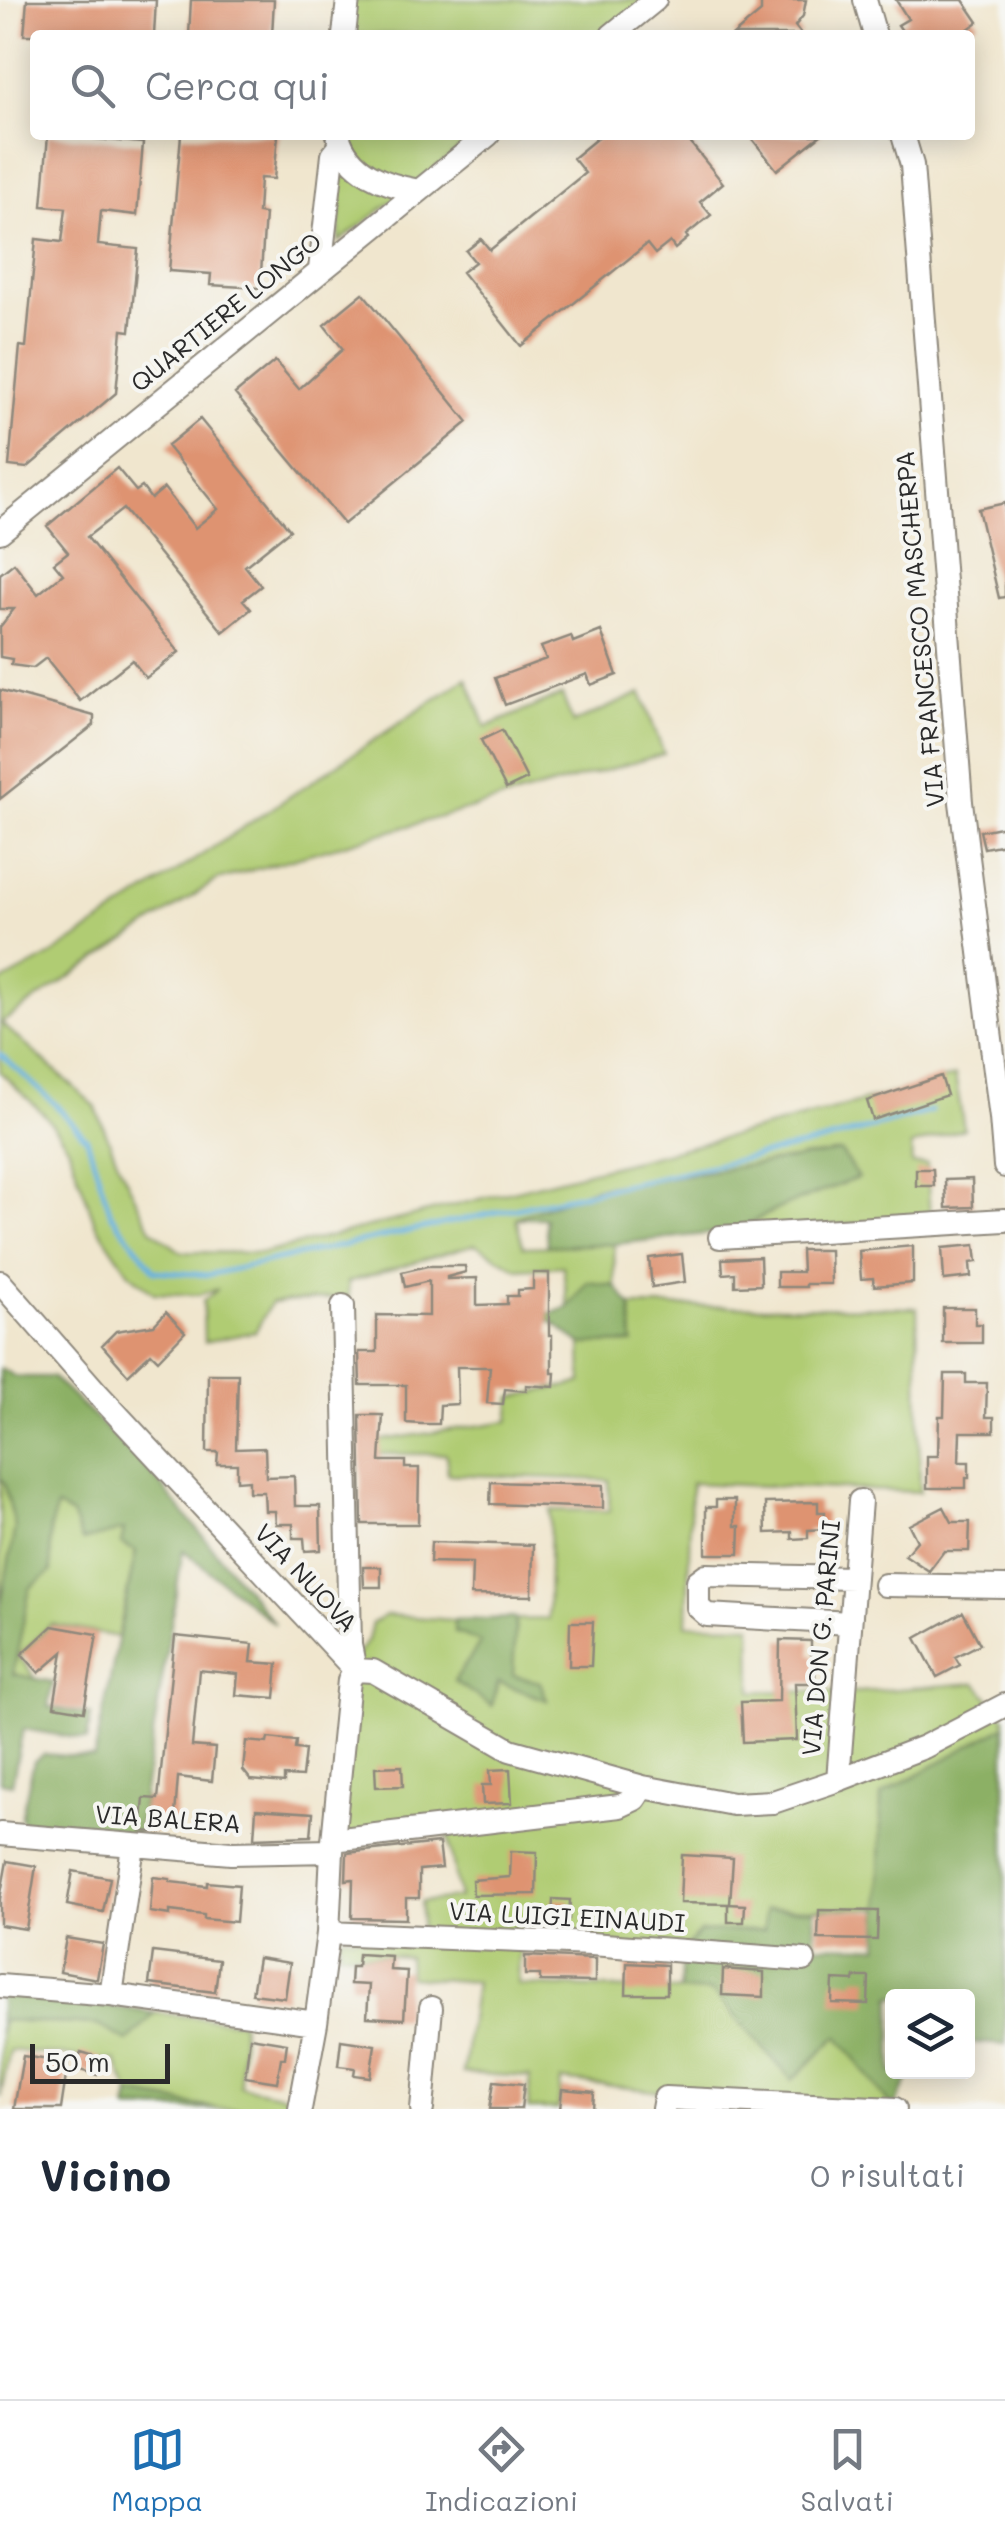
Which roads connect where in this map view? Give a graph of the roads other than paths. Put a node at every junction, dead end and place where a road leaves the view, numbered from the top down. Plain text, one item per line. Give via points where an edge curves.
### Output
1 (348, 0) edge
2 (655, 0) edge
3 (865, 0) edge
4 (345, 30) edge
5 (618, 30) edge
6 (874, 30) edge
7 (339, 140) edge
8 (482, 140) edge
9 (904, 140) edge
10 (419, 190) junction
11 (320, 270) junction
12 (0, 532) edge
13 (1003, 1118) edge
14 (1005, 1166) edge
15 (1005, 1220) edge
16 (720, 1237) dead end
17 (0, 1282) edge
18 (343, 1306) dead end
19 (860, 1501) dead end
20 (854, 1578) junction
21 (885, 1586) dead end
22 (1005, 1586) edge
23 (850, 1624) junction
24 (355, 1670) junction
25 (1005, 1705) edge
26 (838, 1780) junction
27 (643, 1787) junction
28 (0, 1834) edge
29 (332, 1845) junction
30 (133, 1846) junction
31 (328, 1933) junction
32 (804, 1960) dead end
33 (0, 1986) edge
34 (111, 1995) junction
35 (432, 2008) dead end
36 (316, 2023) junction
37 (300, 2109) edge
38 (422, 2109) edge
39 (664, 2109) edge
40 (895, 2109) edge

1 - 4 street
2 - 5 street
3 - 6 street
7 - 10 street via 366,173
7 - 11 street
8 - 10 street, QUARTIERE LONGO
9 - 13 street, VIA FRANCESCO MASCHERPA via 912,165 961,802
10 - 11 street, QUARTIERE LONGO
11 - 12 street, QUARTIERE LONGO
13 - 14 street, VIA FRANCESCO MASCHERPA
15 - 16 street
17 - 24 street, VIA NUOVA
18 - 24 street
19 - 20 street, VIA DON G. PARINI
20 - 23 street, VIA DON G. PARINI
20 - 23 street via 706,1575 698,1581 698,1606 707,1614
21 - 22 street
23 - 26 street, VIA DON G. PARINI
24 - 27 street via 373,1670 510,1750
24 - 29 street, VIA NUOVA
25 - 26 street via 924,1747
26 - 27 street via 774,1802 733,1804
27 - 29 street, VIA BALERA via 620,1806
28 - 30 street, VIA BALERA
29 - 30 street, VIA BALERA via 231,1853
29 - 31 street, VIA NUOVA
30 - 34 street
31 - 32 street, VIA LUIGI EINAUDI
31 - 36 street, VIA NUOVA
33 - 34 street
34 - 36 street
35 - 38 street
36 - 37 street, VIA NUOVA
39 - 40 street via 665,2098

